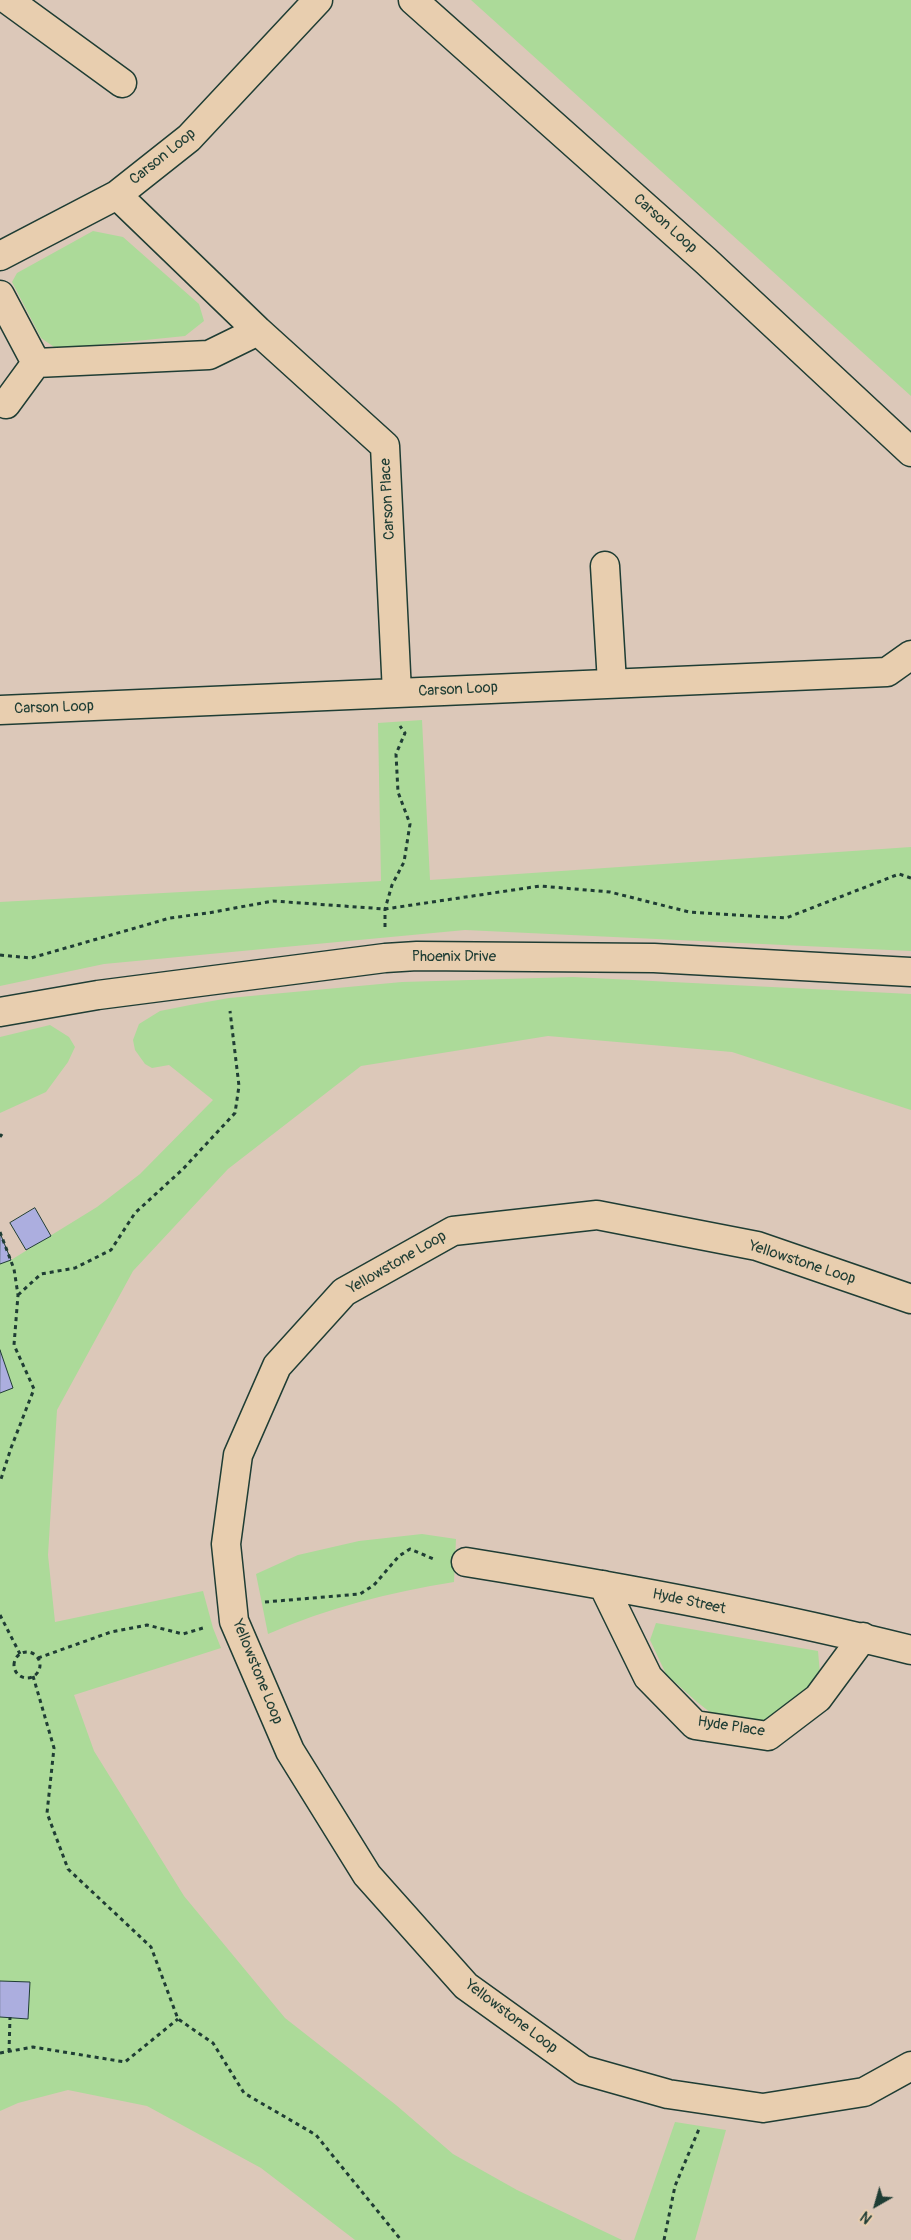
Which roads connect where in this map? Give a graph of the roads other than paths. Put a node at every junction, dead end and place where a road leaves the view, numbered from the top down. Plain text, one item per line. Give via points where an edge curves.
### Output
1 (318, 0) edge
2 (414, 0) edge
3 (9, 10) edge
4 (122, 83) dead end
5 (117, 194) junction
6 (0, 256) edge
7 (0, 295) edge
8 (258, 331) junction
9 (36, 363) junction
10 (6, 404) dead end
11 (911, 452) edge
12 (606, 566) dead end
13 (911, 655) edge
14 (612, 683) junction
15 (397, 693) junction
16 (0, 710) edge
17 (911, 972) edge
18 (0, 1012) edge
19 (911, 1299) edge
20 (466, 1562) dead end
21 (604, 1584) junction
22 (863, 1638) junction
23 (911, 1650) edge
24 (911, 2066) edge

1 - 5 street, Carson Loop via 189,138
2 - 11 street, Carson Loop via 706,260
3 - 4 street
5 - 6 street, Carson Loop
5 - 8 street, Carson Place
7 - 9 street
8 - 9 street via 209,355
8 - 15 street, Carson Place via 385,446
9 - 10 street
12 - 14 street
13 - 14 street, Carson Loop via 887,672
14 - 15 street, Carson Loop
15 - 16 street, Carson Loop
17 - 18 street, Phoenix Drive via 654,958 417,956 98,995
19 - 24 street, Yellowstone Loop via 757,1246 597,1215 453,1231 344,1292 277,1366 238,1455 226,1544 234,1621 290,1752 367,1875 466,1986 583,2070 668,2094 763,2108 864,2092
20 - 21 street, Hyde Street
21 - 22 street, Hyde Street
21 - 22 street, Hyde Place via 648,1677 695,1725 768,1736 818,1698
22 - 23 street, Hyde Street

